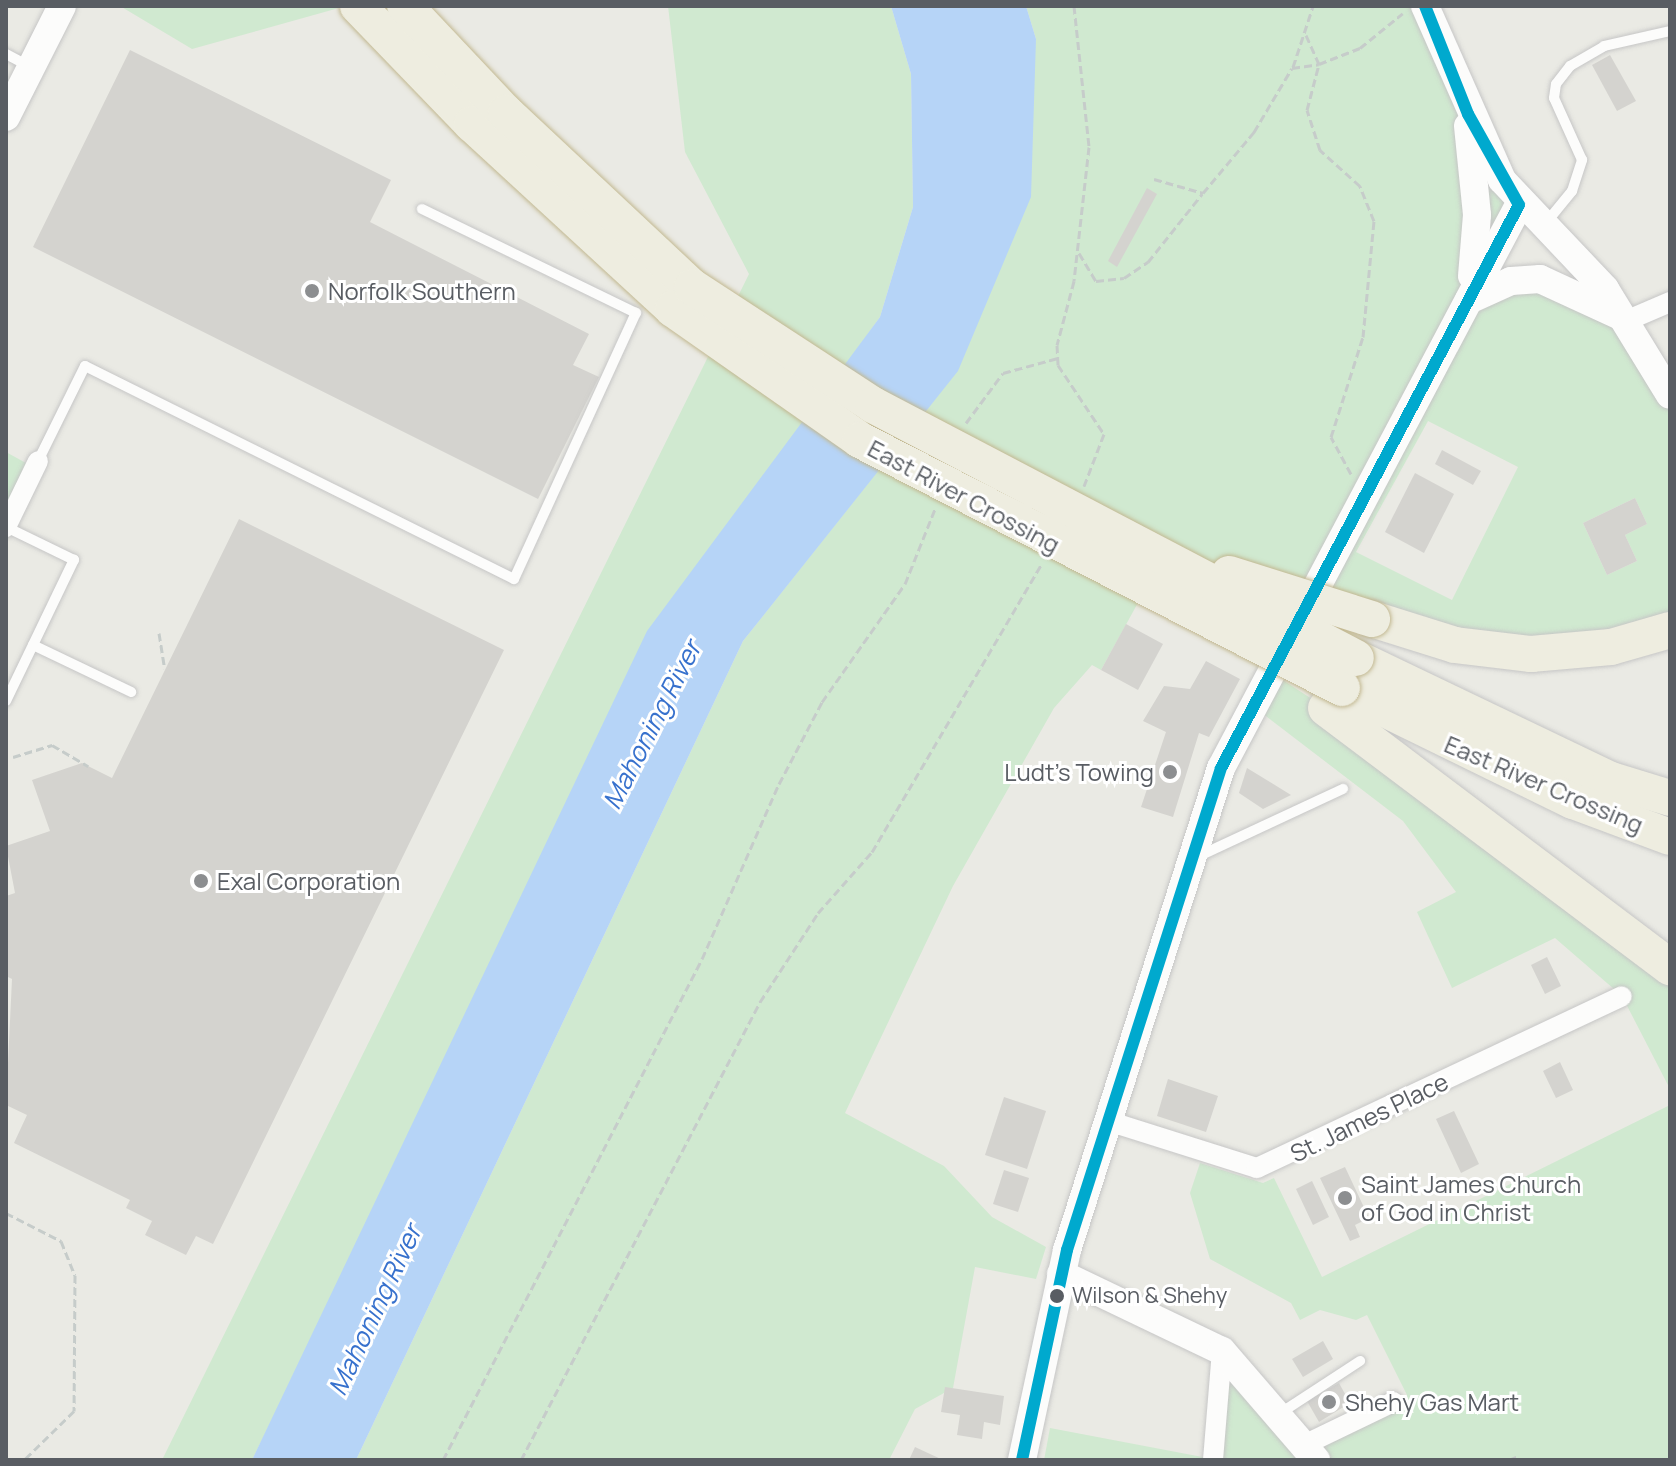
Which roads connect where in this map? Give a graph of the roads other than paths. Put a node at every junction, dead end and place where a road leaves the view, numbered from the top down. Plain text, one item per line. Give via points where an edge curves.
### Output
1 (62, 6) edge
2 (358, 6) edge
3 (405, 6) edge
4 (1425, 6) edge
5 (1670, 31) edge
6 (6, 54) edge
7 (31, 67) junction
8 (1463, 103) junction
9 (6, 117) edge
10 (1519, 205) junction
11 (422, 209) dead end
12 (1541, 229) junction
13 (1469, 300) junction
14 (1670, 302) edge
15 (1628, 320) junction
16 (1670, 395) edge
17 (38, 461) joint
18 (6, 527) edge
19 (1119, 539) junction
20 (1670, 630) edge
21 (33, 645) junction
22 (1341, 684) junction
23 (131, 692) dead end
24 (6, 701) edge
25 (1343, 789) dead end
26 (1670, 798) edge
27 (1670, 837) edge
28 (1192, 859) junction
29 (1670, 967) edge
30 (1622, 996) dead end
31 (1108, 1121) junction
32 (1061, 1274) junction
33 (1222, 1351) junction
34 (1360, 1361) dead end
35 (1393, 1402) dead end
36 (1279, 1414) junction
37 (1310, 1452) edge
38 (1022, 1460) edge
39 (1213, 1460) edge

1 - 7 main road
2 - 22 highway, East River Crossing, bridge via 472,124 673,309 860,440 1151,593
3 - 19 highway, East River Crossing, bridge via 506,113 692,287 873,405
4 - 8 main road
5 - 12 lane via 1604,46 1570,66 1556,84 1554,98 1582,160 1572,191
6 - 7 lane
7 - 9 main road
8 - 10 main road
8 - 13 main road via 1477,215
10 - 12 main road
10 - 13 main road
11 - 17 lane via 636,313 514,579 85,366
12 - 15 main road
13 - 15 main road via 1511,281 1540,279
13 - 28 main road via 1221,768
14 - 15 street
15 - 16 main road
17 - 18 street
18 - 21 lane via 74,560
19 - 20 highway, bridge via 1455,645 1531,654 1611,647
19 - 22 highway, East River Crossing, bridge
21 - 23 lane
21 - 24 lane
22 - 26 highway, East River Crossing via 1527,743
22 - 27 highway, East River Crossing via 1573,801
22 - 29 highway
25 - 28 lane
28 - 31 main road
30 - 31 street, St. James Place via 1257,1168
31 - 32 main road
32 - 33 main road
32 - 38 main road
33 - 36 main road
33 - 39 street
34 - 36 lane
35 - 37 street
36 - 37 main road

